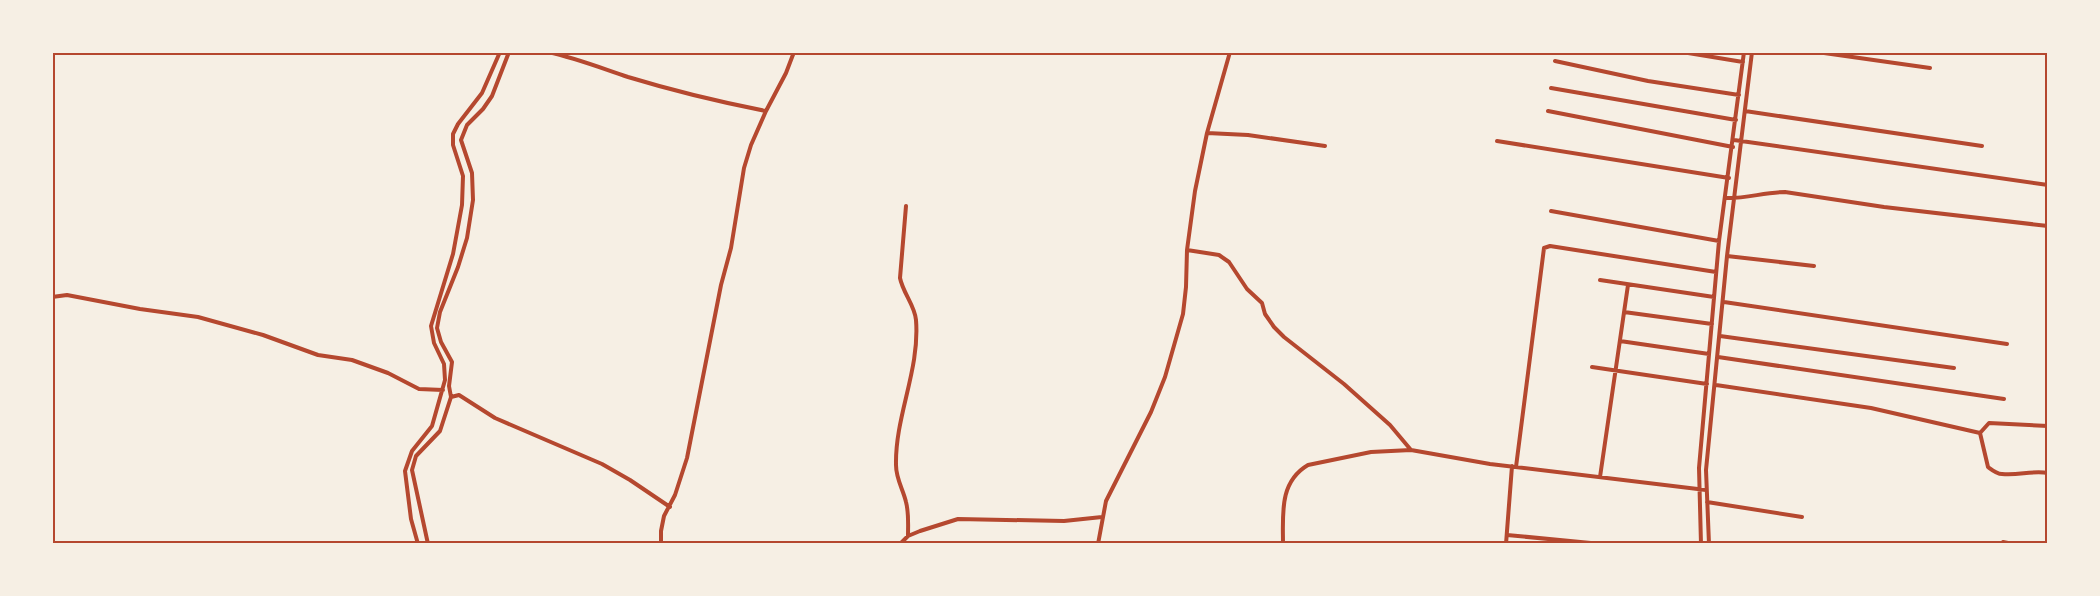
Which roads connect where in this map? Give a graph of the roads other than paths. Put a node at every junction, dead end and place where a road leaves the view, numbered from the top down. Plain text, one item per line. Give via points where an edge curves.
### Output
1 (500, 52) edge
2 (509, 52) edge
3 (548, 52) edge
4 (794, 52) edge
5 (1230, 52) edge
6 (1682, 52) edge
7 (1744, 52) edge
8 (1752, 52) edge
9 (1817, 52) edge
10 (1555, 62) dead end
11 (1743, 62) junction
12 (1930, 68) dead end
13 (1551, 88) dead end
14 (1739, 96) junction
15 (766, 111) junction
16 (1548, 111) dead end
17 (1745, 111) junction
18 (1736, 120) junction
19 (1207, 133) junction
20 (1734, 140) junction
21 (1497, 141) dead end
22 (1742, 141) junction
23 (1325, 146) dead end
24 (1982, 146) dead end
25 (1733, 147) junction
26 (1729, 178) junction
27 (2048, 186) edge
28 (1726, 198) junction
29 (1734, 198) junction
30 (906, 206) dead end
31 (1550, 211) dead end
32 (2048, 226) edge
33 (1719, 241) junction
34 (1187, 250) junction
35 (1727, 256) junction
36 (1814, 266) dead end
37 (1716, 272) junction
38 (1600, 280) dead end
39 (1628, 285) junction
40 (52, 297) edge
41 (1714, 298) junction
42 (1724, 302) junction
43 (1624, 312) junction
44 (1712, 324) junction
45 (1720, 336) junction
46 (1620, 341) junction
47 (2007, 344) dead end
48 (1709, 354) junction
49 (1718, 357) junction
50 (1592, 367) dead end
51 (1954, 368) dead end
52 (1616, 370) junction
53 (1707, 384) junction
54 (1716, 385) junction
55 (443, 390) junction
56 (452, 397) junction
57 (2004, 398) dead end
58 (2048, 426) edge
59 (1980, 433) junction
60 (1411, 450) junction
61 (1514, 467) junction
62 (2048, 473) edge
63 (1600, 477) junction
64 (1698, 489) junction
65 (1706, 490) junction
66 (1707, 502) junction
67 (670, 508) junction
68 (1102, 517) junction
69 (1802, 517) dead end
70 (1507, 535) junction
71 (908, 536) junction
72 (2003, 542) dead end
73 (418, 544) edge
74 (428, 544) edge
75 (661, 544) edge
76 (900, 544) edge
77 (1098, 544) edge
78 (1283, 544) edge
79 (1506, 544) edge
80 (1600, 544) edge
81 (1701, 544) edge
82 (1709, 544) edge
83 (2014, 544) edge

1 - 55 street via 482,93 453,134 453,145 463,176 462,204 452,254 431,326 432,338 445,369
2 - 56 street via 492,96 483,110 467,124 462,140 472,172 473,200 458,267 437,328 452,362 449,386
3 - 15 street via 691,95
4 - 15 street
5 - 19 street
6 - 11 street
7 - 11 street
8 - 17 street
9 - 12 street
10 - 14 street
11 - 14 street
13 - 18 street
14 - 18 street
15 - 67 street via 744,168 731,248 689,449
16 - 25 street
17 - 22 street
17 - 24 street
18 - 20 street
19 - 23 street via 1248,135
19 - 34 street
20 - 22 street
20 - 25 street
21 - 26 street
22 - 27 street
22 - 29 street
25 - 26 street
26 - 28 street
28 - 29 street
28 - 33 street
29 - 32 street via 1785,192
29 - 35 street
30 - 71 street via 900,278 915,312 916,330 896,466 907,503
31 - 33 street
33 - 37 street
34 - 60 street via 1219,255 1229,262 1247,289 1262,303 1274,327 1390,425
34 - 68 street via 1183,314 1165,377 1151,412 1110,491
35 - 36 street
35 - 42 street
37 - 41 street
37 - 61 street via 1546,246
38 - 39 street
39 - 41 street
39 - 43 street
40 - 55 street via 67,295 198,317 318,355 352,360 418,388
41 - 44 street
42 - 45 street
42 - 47 street
43 - 44 street
43 - 46 street
44 - 48 street
45 - 49 street
45 - 51 street
46 - 48 street
46 - 52 street
48 - 53 street
49 - 54 street
49 - 57 street
50 - 52 street
52 - 53 street
52 - 63 street
53 - 64 street
54 - 59 street via 1871,408
54 - 65 street
55 - 73 street via 432,426 412,452 405,470 411,519
56 - 67 street via 459,395 495,418 602,464
56 - 74 street via 440,431 419,452 413,466 412,480
58 - 59 street via 1989,423
59 - 62 street via 1988,467 1996,473
60 - 61 street
60 - 78 street via 1371,452 1308,465 1299,470 1287,487
61 - 63 street
61 - 70 street
63 - 64 street
64 - 65 street
64 - 81 street
65 - 66 street
66 - 69 street
66 - 82 street
67 - 75 street via 664,516
68 - 71 street via 1064,521 958,519
68 - 77 street
70 - 79 street
70 - 80 street
71 - 76 street
72 - 83 street

